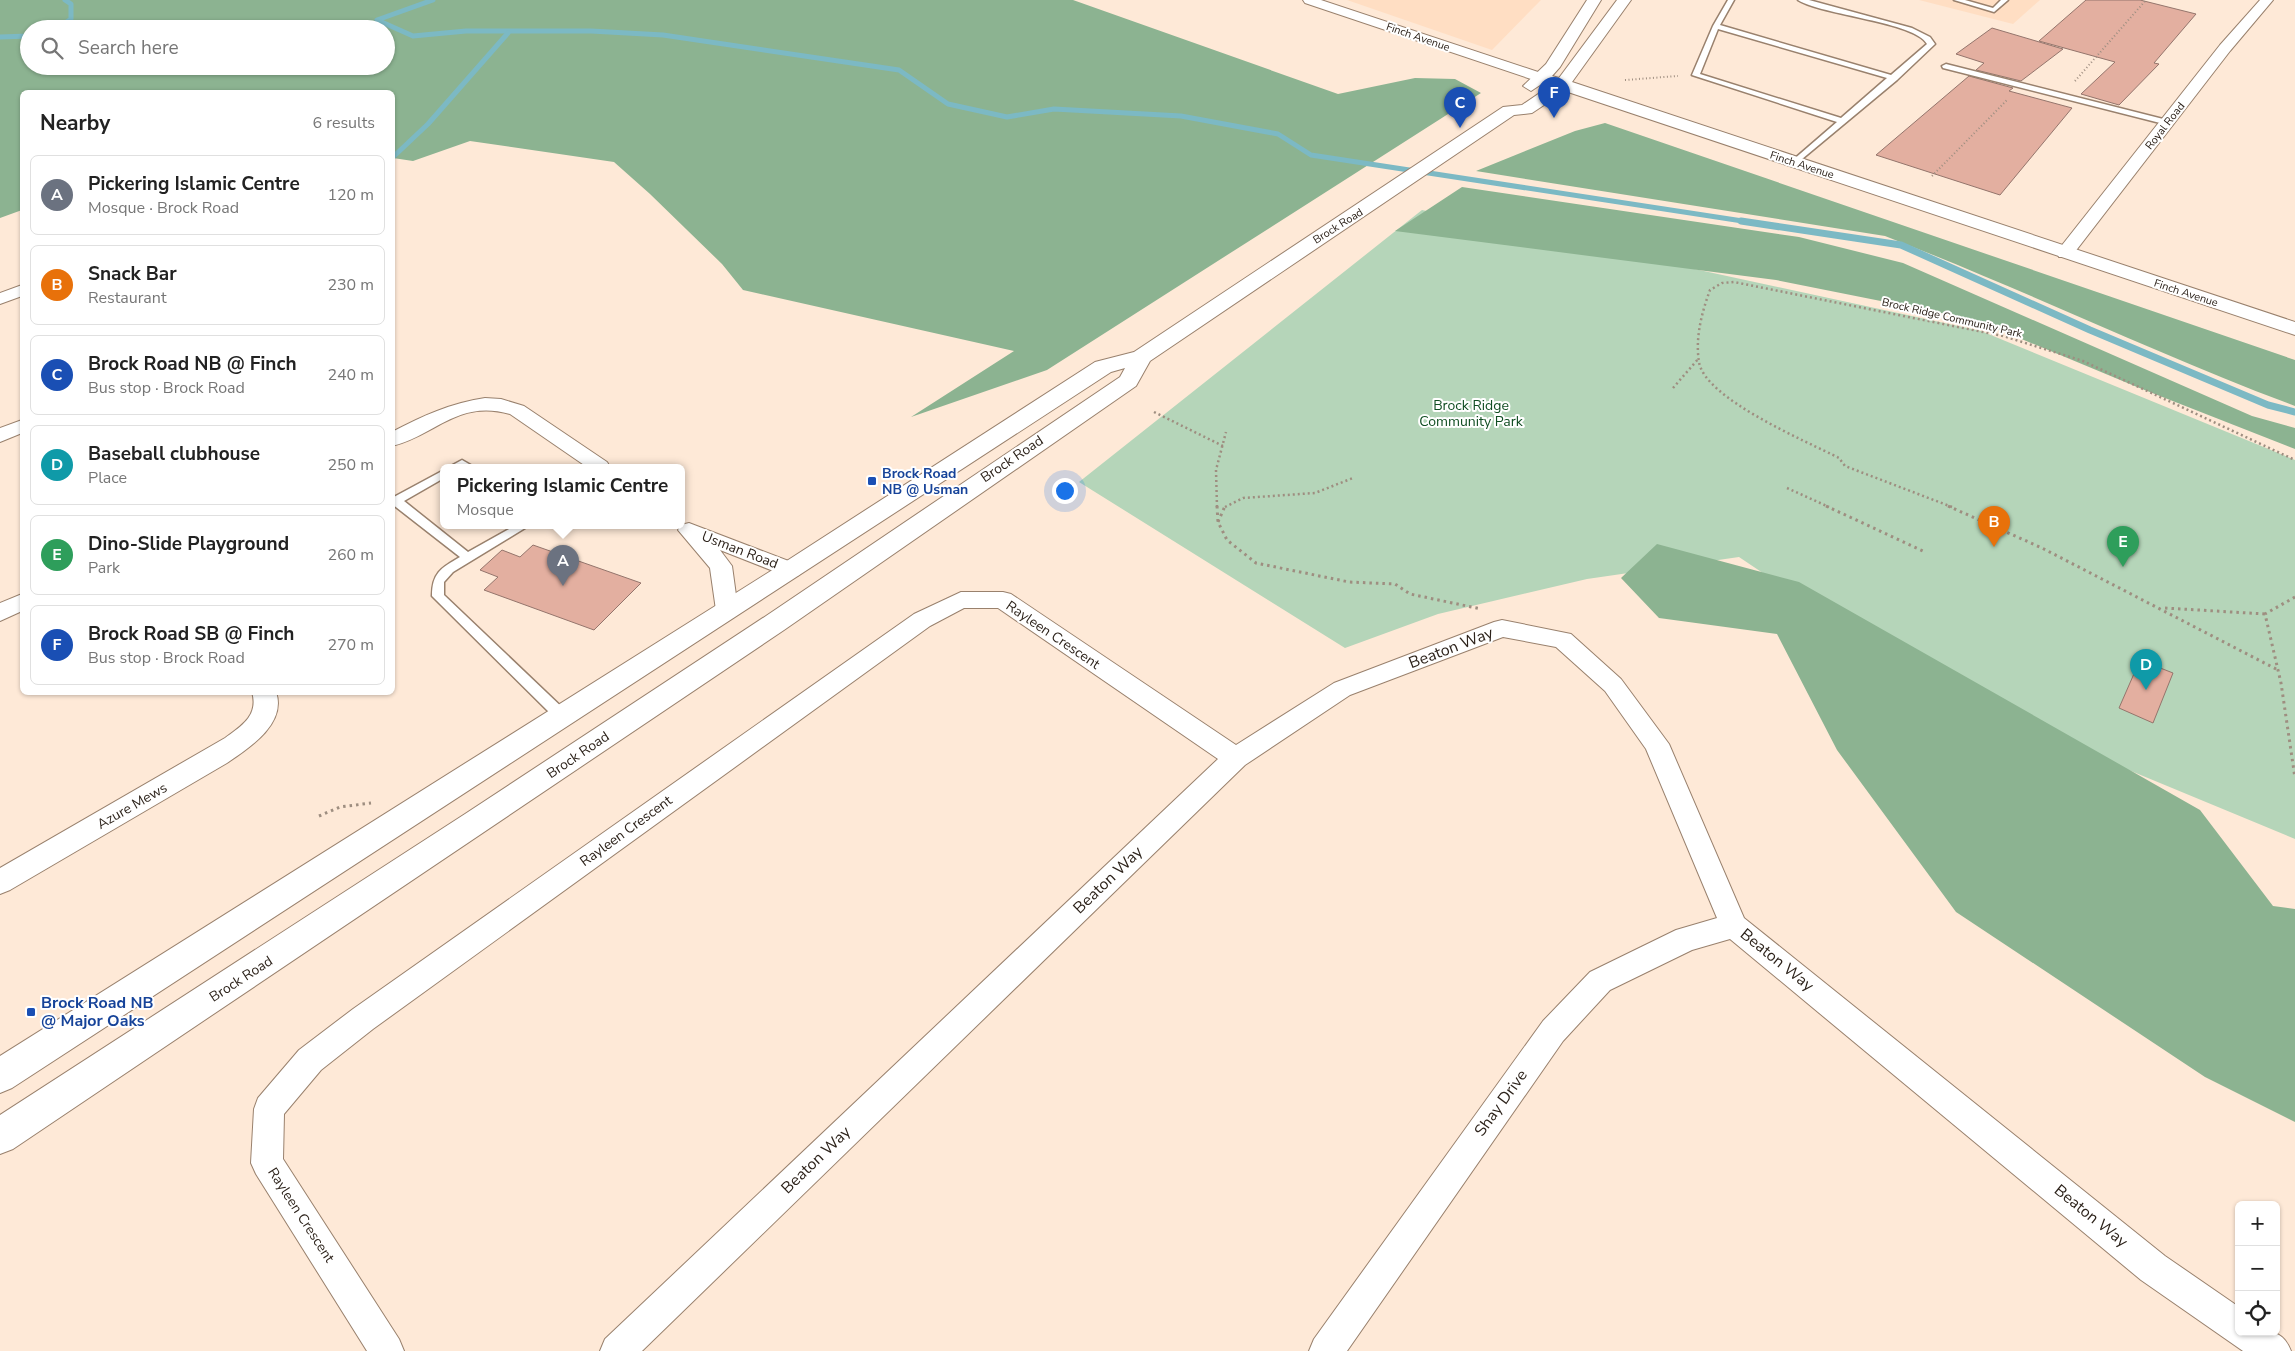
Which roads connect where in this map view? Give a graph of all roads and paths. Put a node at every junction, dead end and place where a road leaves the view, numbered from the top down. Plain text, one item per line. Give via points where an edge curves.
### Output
1 (1309, 0) edge
2 (1594, 0) edge
3 (1624, 0) edge
4 (1731, 0) edge
5 (1801, 0) edge
6 (1957, 0) edge
7 (2005, 0) edge
8 (2146, 0) edge
9 (2267, 0) edge
10 (1716, 26) junction
11 (1946, 66) dead end
12 (1696, 75) junction
13 (1542, 78) junction
14 (1894, 78) junction
15 (1625, 80) dead end
16 (1562, 85) junction
17 (2022, 85) junction
18 (2063, 95) junction
19 (1509, 110) junction
20 (1842, 122) junction
21 (2168, 123) junction
22 (1796, 162) junction
23 (1932, 176) dead end
24 (2066, 253) junction
25 (20, 291) edge
26 (0, 299) edge
27 (2295, 329) edge
28 (1142, 357) junction
29 (1699, 358) junction
30 (1673, 388) dead end
31 (1154, 412) dead end
32 (20, 427) edge
33 (1226, 432) dead end
34 (395, 435) edge
35 (0, 436) edge
36 (1223, 446) junction
37 (2295, 460) edge
38 (596, 464) edge
39 (440, 475) edge
40 (1353, 478) dead end
41 (1787, 488) dead end
42 (1218, 522) junction
43 (685, 527) edge
44 (517, 529) edge
45 (1923, 551) dead end
46 (468, 558) junction
47 (791, 570) junction
48 (2295, 597) edge
49 (20, 603) edge
50 (2162, 608) junction
51 (727, 610) junction
52 (1487, 610) dead end
53 (0, 613) edge
54 (2265, 614) junction
55 (775, 623) junction
56 (2278, 670) junction
57 (265, 695) edge
58 (562, 716) junction
59 (1236, 758) junction
60 (2295, 778) edge
61 (0, 882) edge
62 (1734, 926) junction
63 (0, 1076) edge
64 (0, 1136) edge
65 (2235, 1325) edge
66 (2251, 1336) edge
67 (387, 1351) edge
68 (617, 1351) edge
69 (1326, 1351) edge
70 (2274, 1351) edge

1 - 13 street, Finch Avenue
2 - 13 main road, Brock Road
3 - 16 main road, Brock Road
4 - 10 lane
5 - 14 lane via 1910,30 1928,38 1931,44
6 - 7 lane via 1994,10
8 - 18 path
9 - 21 street, Royal Road via 2225,48
10 - 12 lane
10 - 14 lane
11 - 17 lane
12 - 15 path
12 - 20 lane
13 - 16 main road, Finch Avenue
13 - 19 main road, Brock Road via 1509,102
14 - 20 lane
16 - 19 main road, Brock Road via 1526,110
16 - 22 main road, Finch Avenue
17 - 18 lane
17 - 23 path
18 - 21 lane
19 - 28 main road, Brock Road
20 - 22 lane
21 - 24 street, Royal Road
22 - 24 main road, Finch Avenue
24 - 27 main road, Finch Avenue
25 - 26 street
28 - 47 main road, Brock Road via 1103,367
28 - 55 main road, Brock Road via 1128,381
29 - 30 path
29 - 37 path, Brock Ridge Community Park via 1700,318 1710,290 1722,283 1734,282 2003,336 2083,361
29 - 50 path via 1714,386 1739,407 1839,458 1845,466 1961,511
31 - 36 path
32 - 35 street
33 - 36 path
34 - 38 street via 461,408 504,405 517,410
36 - 42 path via 1216,470
39 - 46 lane via 396,501
40 - 42 path via 1315,493 1243,498 1226,505
41 - 45 path
42 - 52 path via 1227,540 1256,563 1349,582 1394,584 1410,594
43 - 47 street, Usman Road
43 - 51 street, Usman Road via 721,566
44 - 46 lane
46 - 58 lane via 449,569 438,581 438,596
47 - 51 main road, Brock Road
47 - 55 main road via 788,589
48 - 54 path
49 - 53 street
50 - 54 path
50 - 56 path
51 - 58 main road, Brock Road
54 - 56 path
55 - 64 main road, Brock Road via 476,824
56 - 60 path
57 - 61 street, Azure Mews via 267,709 260,723 245,737 218,756
58 - 63 main road, Brock Road
59 - 62 street, Beaton Way via 1342,689 1502,628 1563,640 1613,685 1657,744
59 - 67 street, Rayleen Crescent via 1003,600 961,600 922,620 363,1019 310,1060 269,1109 267,1163
59 - 68 street, Beaton Way
62 - 65 street, Beaton Way via 2153,1268
62 - 69 street, Shay Drive via 1686,939 1600,981 1553,1031
66 - 70 street

